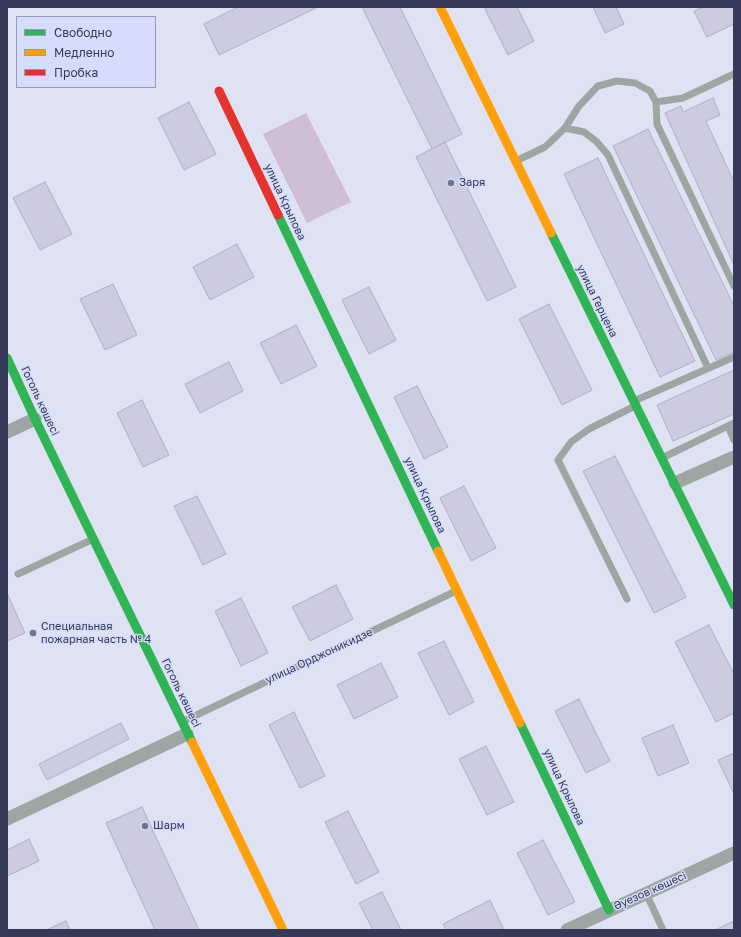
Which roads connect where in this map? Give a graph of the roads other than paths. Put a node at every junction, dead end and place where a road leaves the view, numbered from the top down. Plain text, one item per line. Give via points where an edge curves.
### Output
1 (440, 7) edge
2 (734, 74) edge
3 (219, 90) dead end
4 (656, 102) junction
5 (565, 128) junction
6 (516, 161) junction
7 (734, 286) edge
8 (734, 357) edge
9 (7, 358) edge
10 (708, 368) junction
11 (635, 404) junction
12 (35, 419) junction
13 (731, 424) edge
14 (7, 432) edge
15 (734, 440) edge
16 (734, 457) edge
17 (662, 458) junction
18 (675, 483) junction
19 (93, 539) junction
20 (18, 574) dead end
21 (457, 591) junction
22 (627, 598) dead end
23 (734, 605) edge
24 (182, 722) junction
25 (188, 734) junction
26 (7, 819) edge
27 (734, 853) edge
28 (646, 893) junction
29 (609, 910) junction
30 (283, 930) edge
31 (566, 930) edge
32 (663, 930) edge

1 - 6 street, улица Герцена
2 - 4 lane via 683,98
3 - 21 street, улица Крылова
4 - 5 lane via 650,91 635,83 617,81 598,86 579,106
4 - 7 lane via 657,124
5 - 6 lane via 545,147
5 - 10 lane via 584,132 608,155
6 - 11 street, улица Герцена
8 - 10 lane
9 - 12 street, Гоголь көшесі
10 - 11 lane
11 - 17 street, улица Герцена
11 - 22 lane via 588,429 571,442 558,460
12 - 14 street
12 - 19 street, Гоголь көшесі
13 - 15 lane
13 - 17 lane
16 - 18 street
17 - 18 street, улица Герцена
18 - 23 street, улица Герцена
19 - 20 lane
19 - 24 street, Гоголь көшесі
21 - 24 lane, улица Орджоникидзе
21 - 29 street, улица Крылова
24 - 25 street, Гоголь көшесі
25 - 26 street
25 - 30 street, Гоголь көшесі
27 - 28 street, Әуезов көшесі
28 - 29 street, Әуезов көшесі
28 - 32 lane
29 - 31 street, Әуезов көшесі

